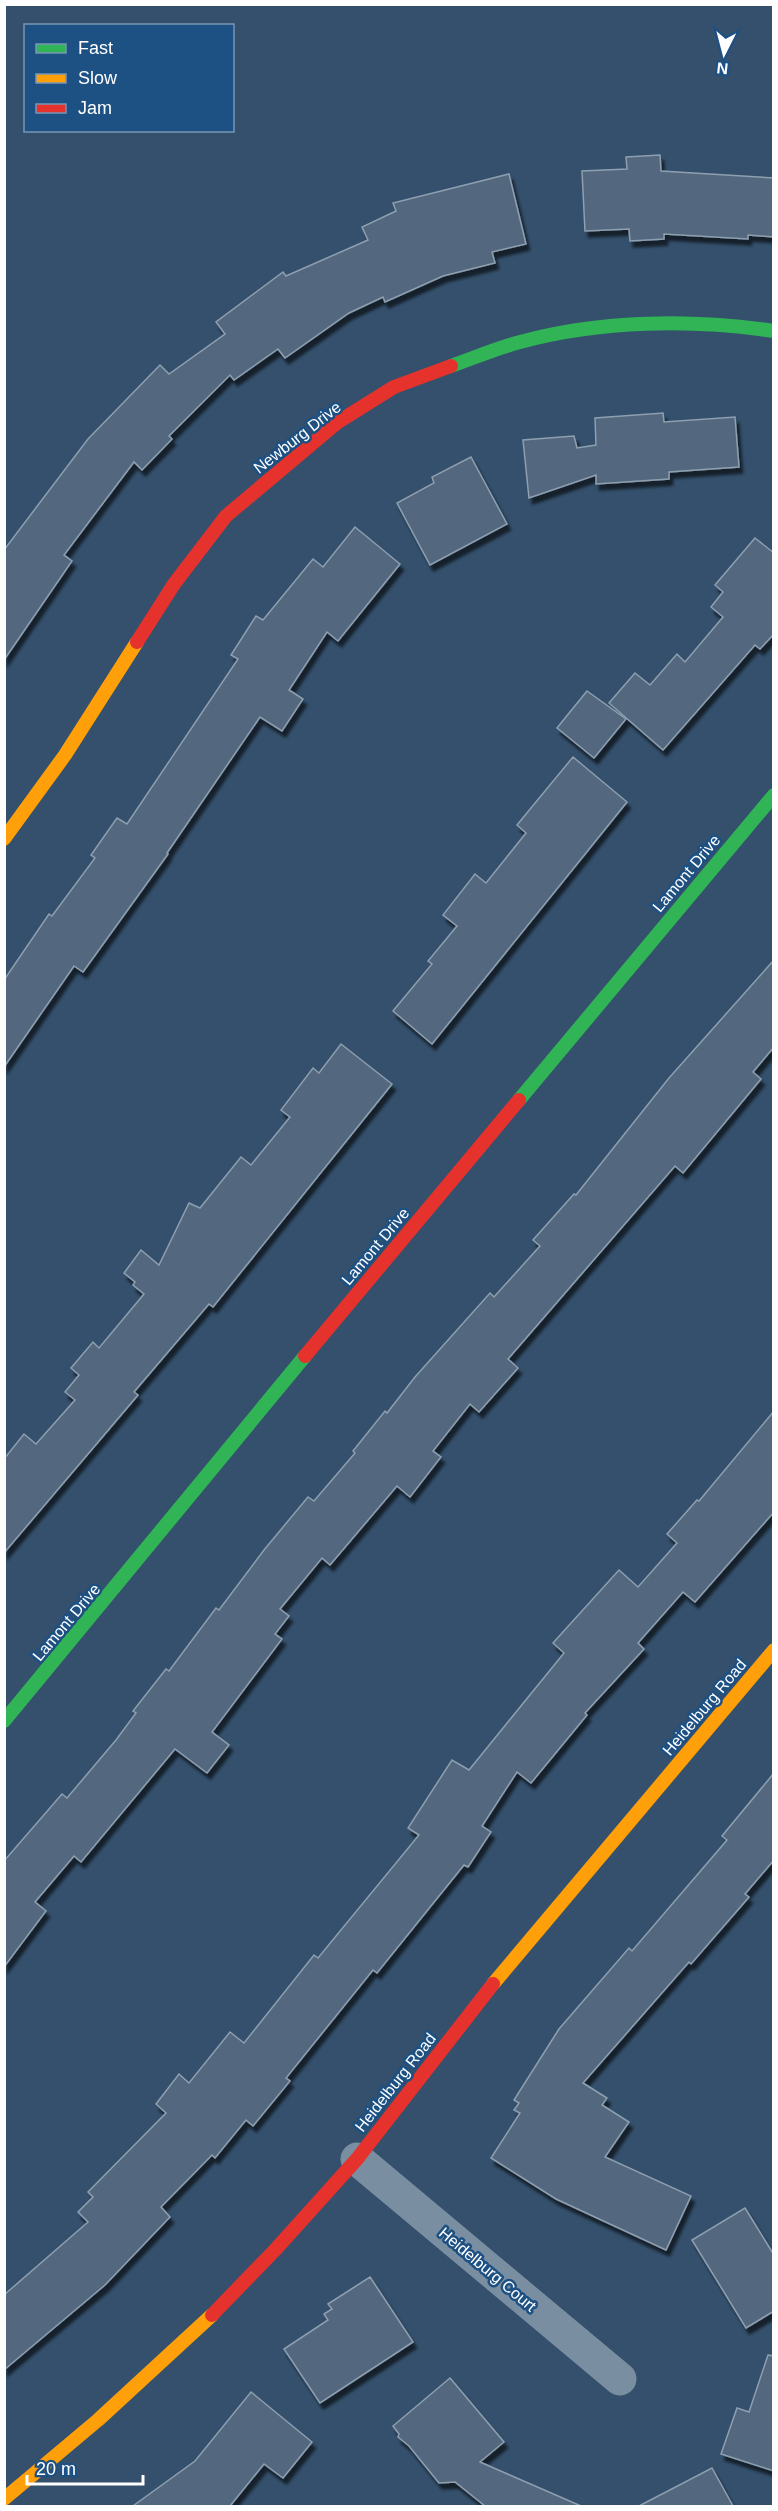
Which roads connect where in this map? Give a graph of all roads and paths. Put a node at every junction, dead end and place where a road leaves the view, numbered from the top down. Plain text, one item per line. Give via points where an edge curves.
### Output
1 (774, 331) edge
2 (774, 795) edge
3 (4, 839) edge
4 (774, 1650) edge
5 (4, 1721) edge
6 (357, 2159) junction
7 (620, 2379) dead end
8 (4, 2499) edge

1 - 3 street, Newburg Drive via 732,325 584,328 519,342 394,387 339,422 226,516 174,584 65,755
2 - 5 street, Lamont Drive
4 - 6 street, Heidelburg Road via 466,2018
6 - 7 street, Heidelburg Court
6 - 8 street, Heidelburg Road via 179,2347

